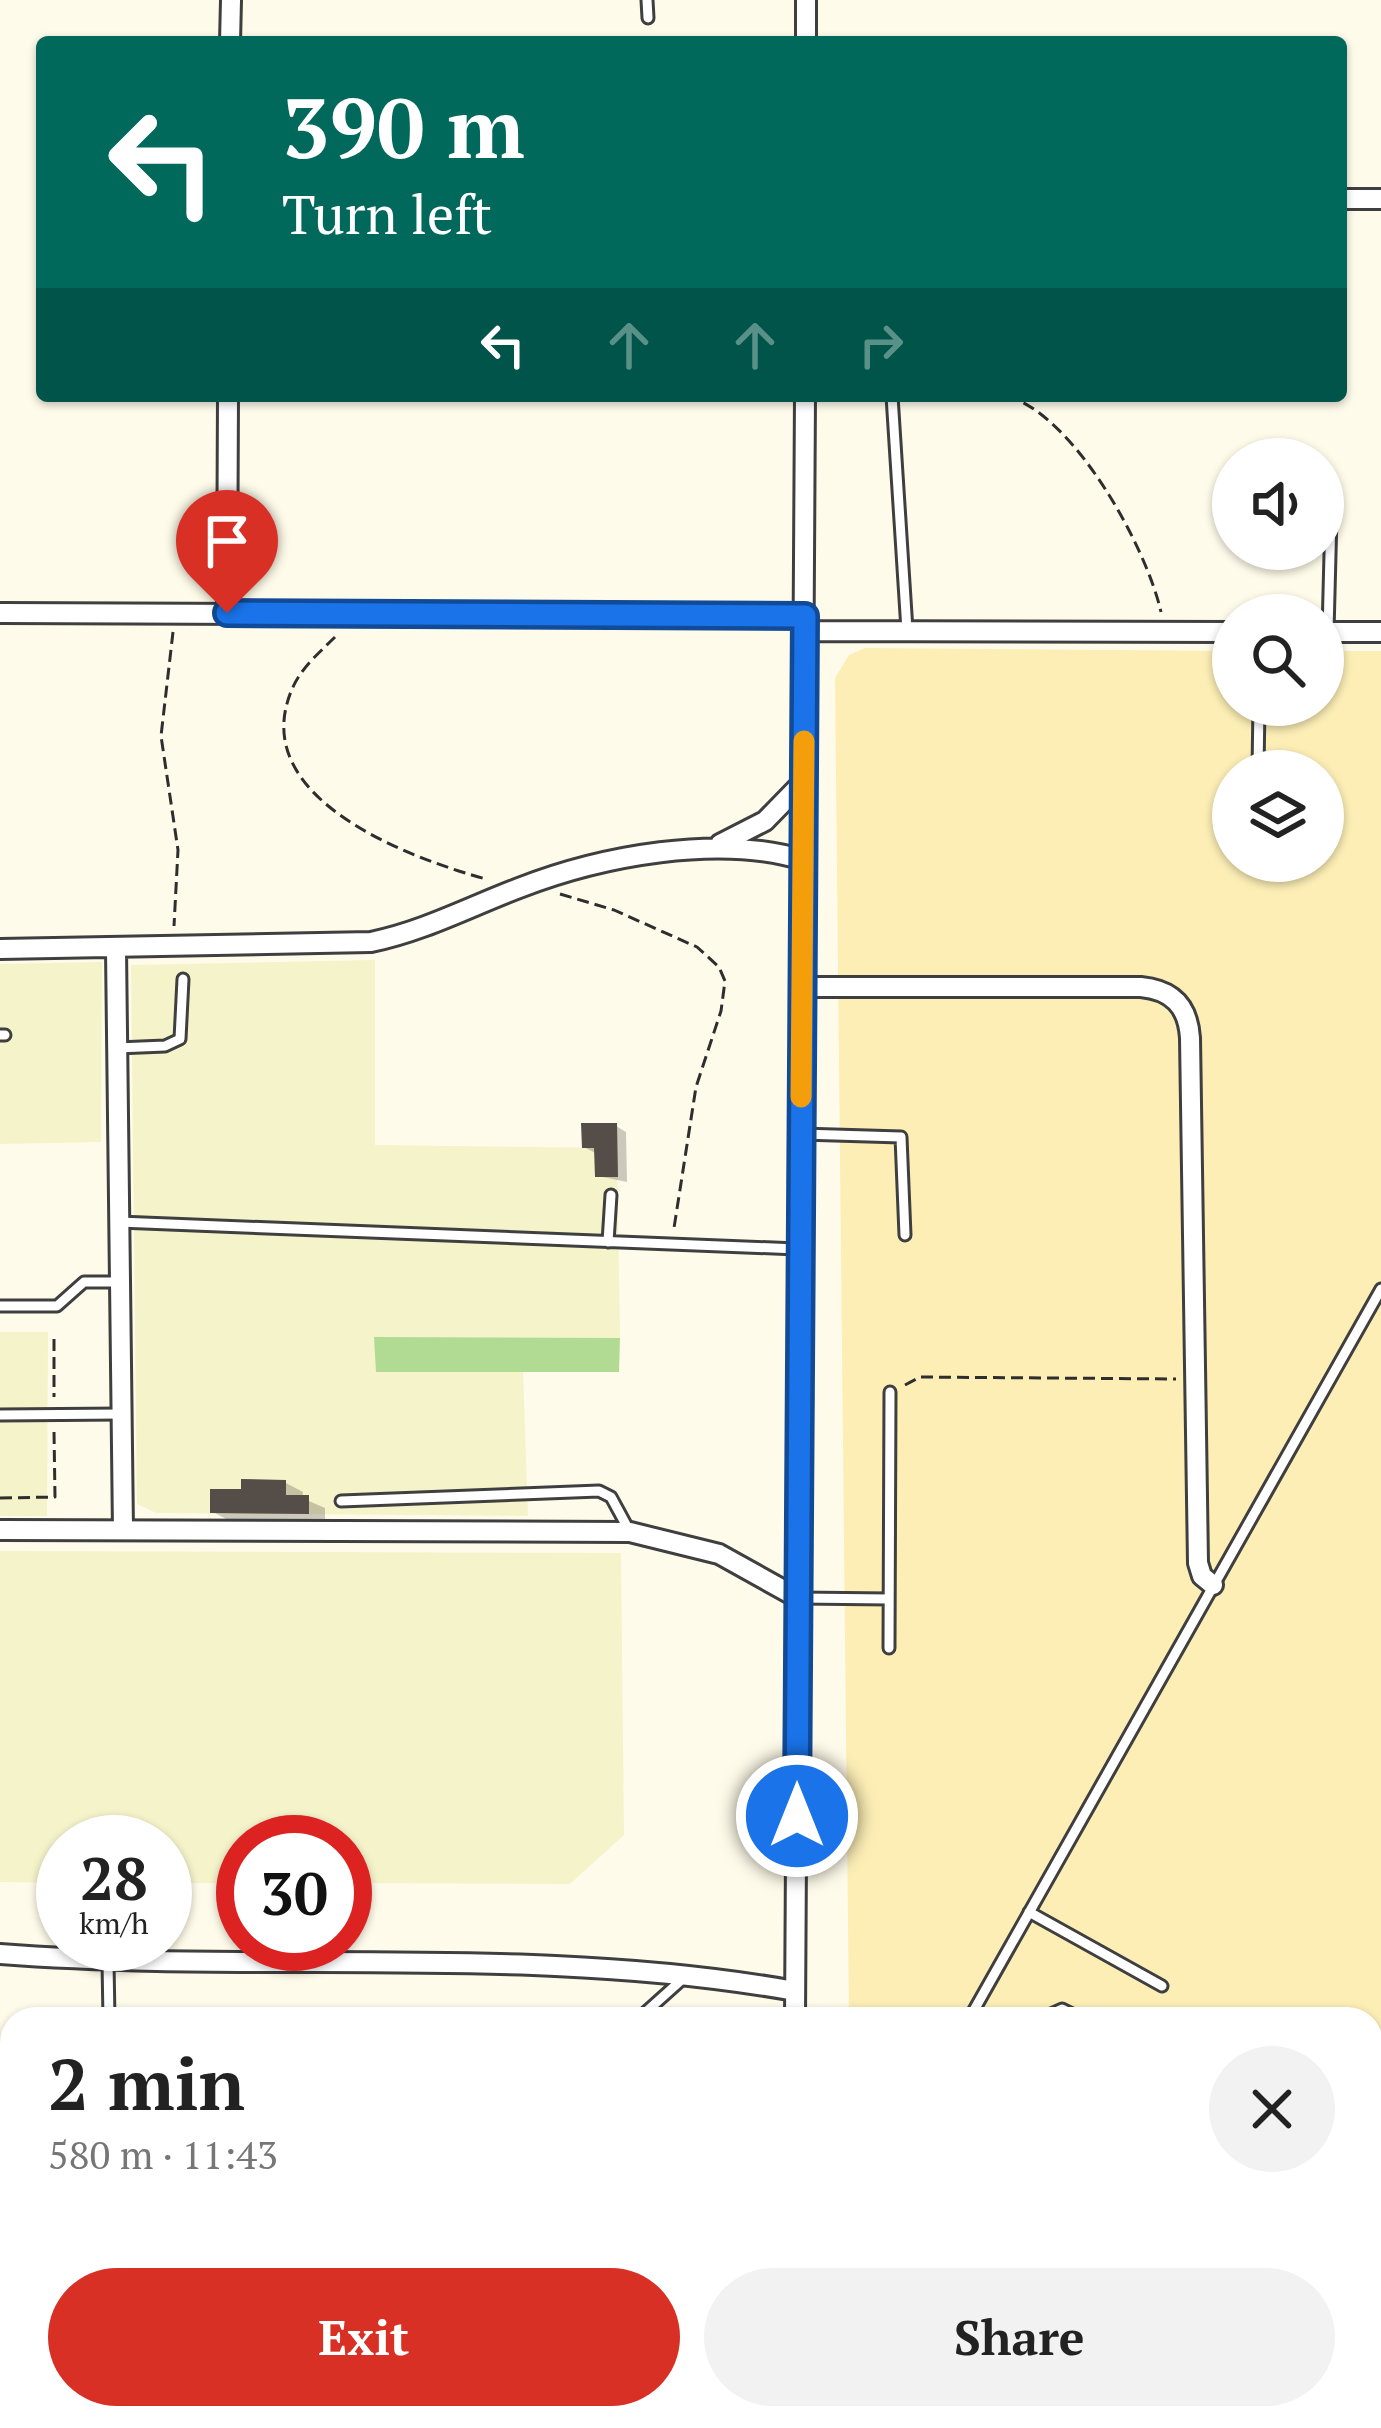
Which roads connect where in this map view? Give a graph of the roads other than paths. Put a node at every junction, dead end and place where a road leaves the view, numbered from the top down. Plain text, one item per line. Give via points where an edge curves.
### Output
1 (231, 0) edge
2 (647, 0) edge
3 (806, 0) edge
4 (648, 18) dead end
5 (230, 36) edge
6 (806, 36) edge
7 (1381, 199) edge
8 (1347, 200) edge
9 (229, 402) edge
10 (805, 402) edge
11 (892, 402) edge
12 (0, 613) edge
13 (227, 613) junction
14 (805, 623) junction
15 (907, 631) junction
16 (1212, 632) edge
17 (1344, 632) edge
18 (1381, 632) edge
19 (803, 782) junction
20 (716, 846) junction
21 (803, 860) junction
22 (0, 949) edge
23 (116, 950) junction
24 (183, 979) dead end
25 (802, 987) junction
26 (117, 1048) junction
27 (801, 1134) junction
28 (611, 1195) dead end
29 (119, 1222) junction
30 (905, 1235) dead end
31 (608, 1242) junction
32 (801, 1249) junction
33 (120, 1282) junction
34 (1381, 1288) edge
35 (0, 1306) edge
36 (890, 1392) road end
37 (122, 1414) junction
38 (0, 1415) edge
39 (341, 1501) dead end
40 (0, 1530) edge
41 (123, 1530) junction
42 (630, 1532) junction
43 (1213, 1585) junction
44 (798, 1598) junction
45 (889, 1599) junction
46 (889, 1648) dead end
47 (1029, 1912) junction
48 (0, 1954) edge
49 (36, 1957) edge
50 (192, 1962) edge
51 (108, 1971) edge
52 (688, 1974) junction
53 (1162, 1986) dead end
54 (795, 1991) junction
55 (109, 2007) edge
56 (651, 2007) edge
57 (795, 2007) edge
58 (976, 2007) edge

1 - 5 street
2 - 4 lane
3 - 6 street
7 - 8 street
9 - 13 street
10 - 14 street
11 - 15 lane
12 - 13 street
13 - 14 street
14 - 15 street
14 - 19 street
15 - 16 street
17 - 18 street
19 - 20 street via 765,820
19 - 21 street
20 - 21 street
20 - 23 street via 582,869 371,942
21 - 25 street
22 - 23 street
23 - 26 street
24 - 26 lane via 180,1040
25 - 27 street
25 - 43 street via 1141,987 1172,995 1189,1022 1199,1570
26 - 29 street
27 - 30 lane via 901,1137
27 - 32 street
28 - 31 lane
29 - 31 lane
29 - 33 street
31 - 32 lane
32 - 44 street
33 - 35 lane via 84,1282 57,1306
33 - 37 street
34 - 43 lane
36 - 45 lane
37 - 38 lane
37 - 41 street
39 - 42 lane via 598,1491 611,1497
40 - 41 street
41 - 42 street
42 - 44 street via 719,1554
43 - 47 lane
44 - 45 lane
44 - 54 street
45 - 46 lane
47 - 53 lane
47 - 58 lane
48 - 49 street
50 - 52 street via 541,1964
51 - 55 lane
52 - 54 street
52 - 56 lane
54 - 57 street

